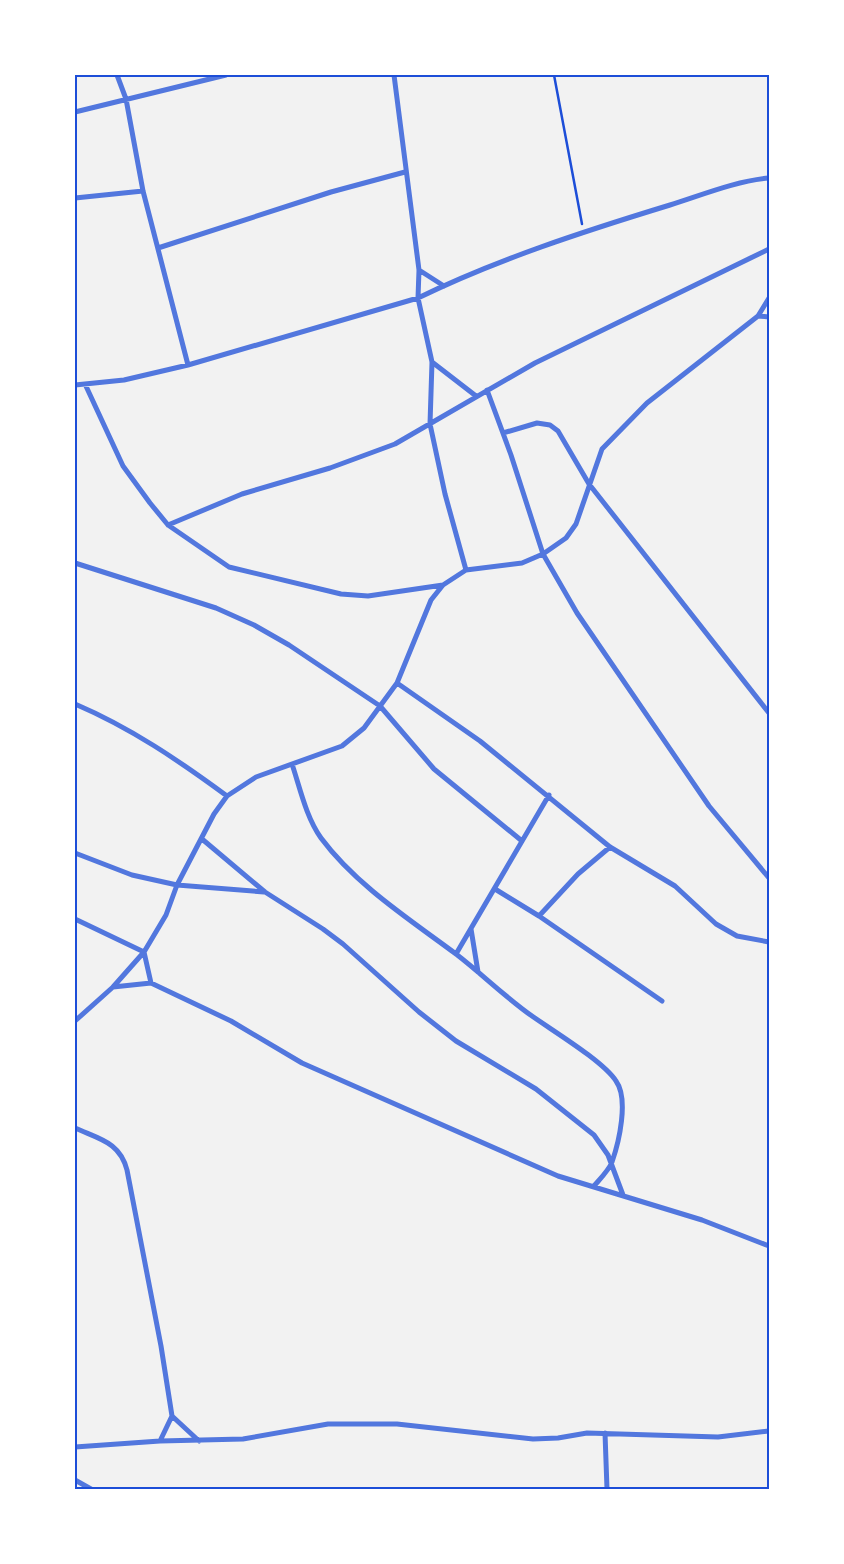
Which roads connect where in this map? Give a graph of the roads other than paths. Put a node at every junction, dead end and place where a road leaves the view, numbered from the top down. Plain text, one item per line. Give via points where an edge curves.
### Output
1 (117, 75) edge
2 (226, 75) edge
3 (394, 75) edge
4 (126, 99) junction
5 (75, 112) edge
6 (405, 172) junction
7 (769, 178) edge
8 (143, 191) junction
9 (75, 198) edge
10 (158, 248) junction
11 (769, 249) edge
12 (418, 270) junction
13 (444, 286) junction
14 (418, 298) junction
15 (769, 298) edge
16 (758, 316) junction
17 (769, 317) edge
18 (432, 362) junction
19 (188, 365) junction
20 (85, 384) junction
21 (75, 385) edge
22 (487, 390) junction
23 (476, 396) junction
24 (430, 424) junction
25 (503, 433) junction
26 (589, 484) junction
27 (168, 524) junction
28 (543, 554) junction
29 (75, 563) edge
30 (466, 570) junction
31 (443, 585) junction
32 (397, 683) junction
33 (75, 704) edge
34 (380, 706) junction
35 (769, 713) edge
36 (292, 764) junction
37 (548, 795) junction
38 (227, 796) junction
39 (202, 839) junction
40 (522, 841) junction
41 (610, 847) junction
42 (75, 852) edge
43 (769, 878) edge
44 (177, 885) junction
45 (495, 888) junction
46 (265, 892) junction
47 (539, 916) junction
48 (75, 918) edge
49 (471, 929) junction
50 (769, 942) edge
51 (144, 952) junction
52 (456, 954) junction
53 (478, 972) junction
54 (151, 983) junction
55 (113, 987) junction
56 (662, 1001) dead end
57 (75, 1021) edge
58 (75, 1128) edge
59 (612, 1163) junction
60 (594, 1186) junction
61 (623, 1195) junction
62 (769, 1246) edge
63 (172, 1416) junction
64 (769, 1431) edge
65 (605, 1433) junction
66 (160, 1441) junction
67 (199, 1441) junction
68 (75, 1447) edge
69 (75, 1480) edge
70 (90, 1489) edge
71 (607, 1489) edge

1 - 4 street
2 - 4 street
3 - 6 street
4 - 5 street
4 - 8 street
6 - 10 street via 321,195
6 - 12 street
7 - 13 street via 704,194 583,233
8 - 9 street
8 - 10 street
10 - 19 street
11 - 22 street via 602,329
12 - 13 street
12 - 14 street
13 - 14 street
14 - 18 street
14 - 19 street
15 - 16 street
16 - 17 street
16 - 26 street via 648,403 602,449
18 - 23 street
18 - 24 street
19 - 20 street via 124,380
20 - 21 street
20 - 27 street via 123,466
22 - 23 street
22 - 25 street
23 - 24 street
24 - 27 street via 395,444 330,468 242,494
24 - 30 street
25 - 26 street via 537,423 550,425 558,431
25 - 28 street
26 - 28 street via 576,524 566,538
26 - 35 street
27 - 31 street via 229,567 318,590 368,596
28 - 30 street via 522,563
28 - 43 street via 577,613 709,806
29 - 34 street via 216,608 254,625
30 - 31 street
31 - 32 street via 431,600
32 - 34 street
32 - 37 street via 480,741
33 - 38 street via 139,735
34 - 36 street via 364,728 342,746
34 - 40 street via 434,769
36 - 38 street via 256,777
36 - 52 street via 320,837 348,868 398,912
37 - 40 street
37 - 41 street
38 - 39 street
39 - 44 street
39 - 46 street
40 - 45 street
41 - 47 street via 578,874
41 - 50 street via 675,886 716,924 737,936
42 - 44 street via 132,875
44 - 46 street
44 - 51 street via 166,915
45 - 47 street
45 - 49 street
46 - 59 street via 323,929 456,1041 536,1089 594,1135
47 - 56 street
48 - 51 street
49 - 52 street
49 - 53 street
51 - 54 street
51 - 55 street
52 - 53 street
53 - 59 street via 529,1014 600,1064 617,1081 622,1098 622,1118
54 - 55 street
54 - 60 street via 231,1021 302,1062 558,1176
55 - 57 street
58 - 63 street via 113,1145 124,1159
59 - 60 street
59 - 61 street
60 - 61 street
61 - 62 street
63 - 66 street
63 - 67 street
64 - 65 street via 718,1437
65 - 67 street via 533,1439 398,1424 328,1424 243,1439
65 - 71 street
66 - 67 street
66 - 68 street
69 - 70 street

